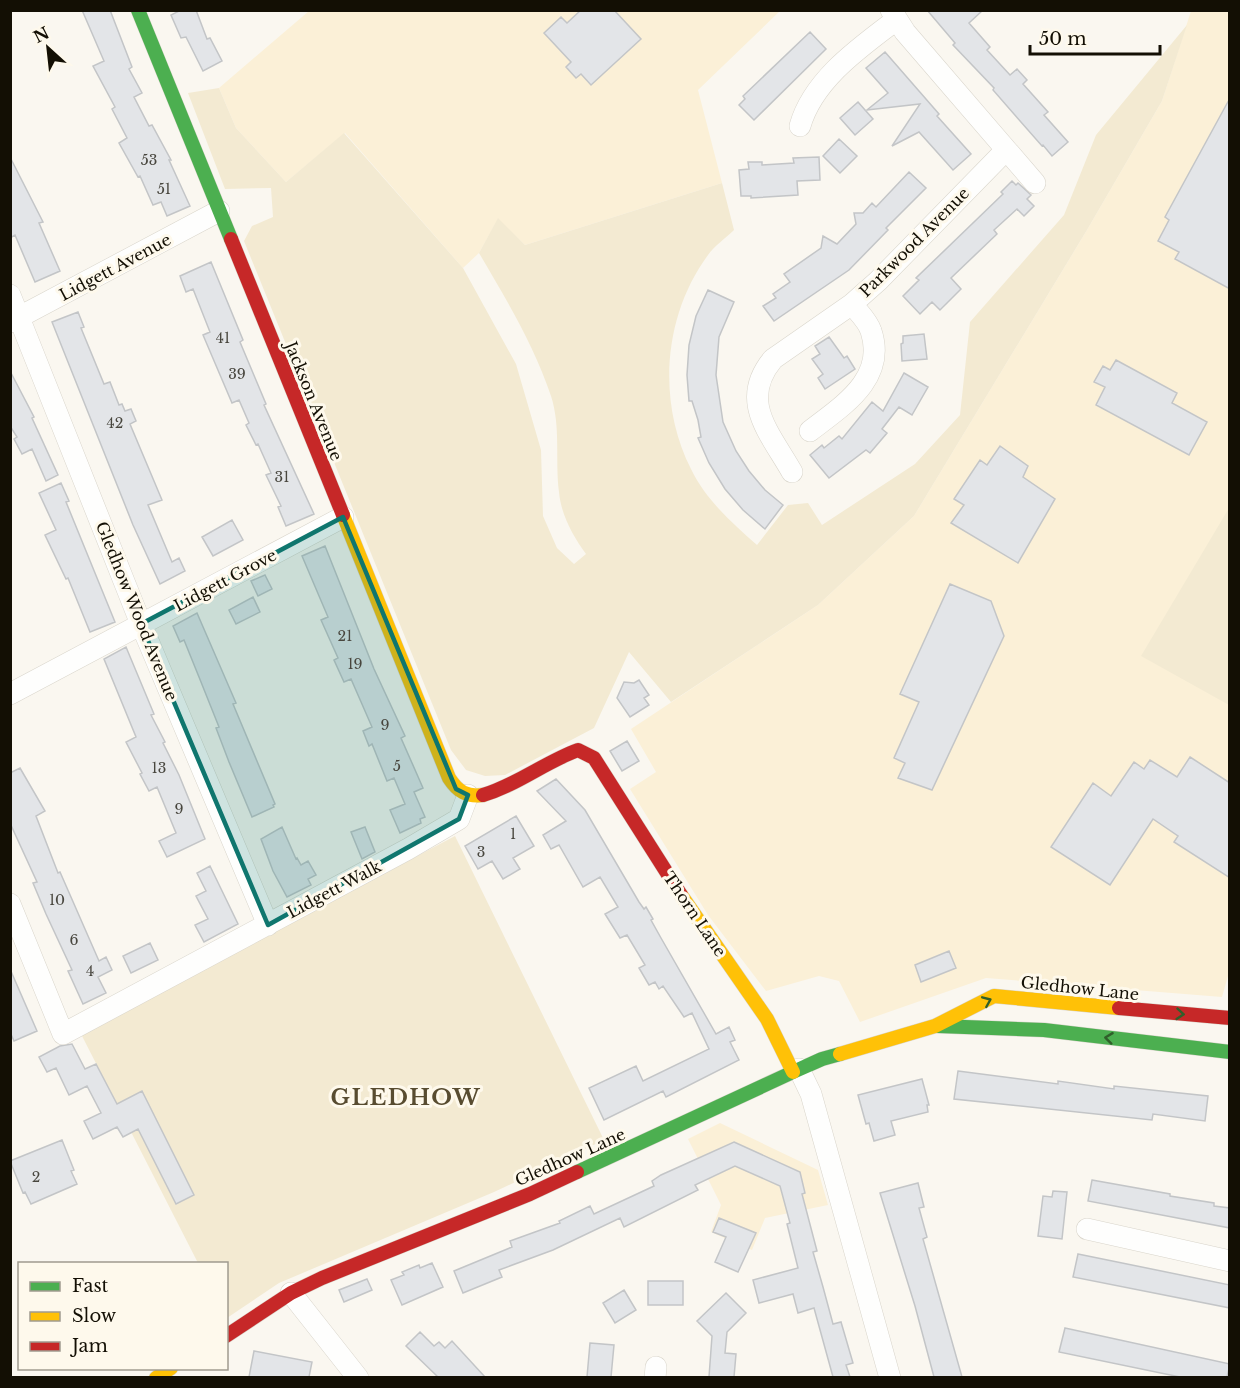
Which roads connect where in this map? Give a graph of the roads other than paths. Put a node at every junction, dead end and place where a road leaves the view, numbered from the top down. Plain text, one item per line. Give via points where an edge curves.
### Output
1 (138, 10) edge
2 (894, 15) edge
3 (800, 126) dead end
4 (1006, 150) junction
5 (1035, 183) dead end
6 (219, 211) junction
7 (10, 295) edge
8 (852, 303) junction
9 (15, 320) edge
10 (810, 431) dead end
11 (792, 472) dead end
12 (343, 517) junction
13 (141, 624) junction
14 (10, 694) edge
15 (468, 795) junction
16 (10, 904) edge
17 (268, 925) junction
18 (1215, 1018) junction
19 (1230, 1018) edge
20 (935, 1026) junction
21 (1212, 1051) junction
22 (1230, 1052) edge
23 (796, 1070) junction
24 (1087, 1229) dead end
25 (1230, 1261) edge
26 (291, 1293) junction
27 (228, 1335) edge
28 (358, 1377) edge
29 (890, 1377) edge

1 - 6 street, Jackson Avenue
2 - 3 street via 814,93
2 - 4 street
4 - 5 street
4 - 8 street, Parkwood Avenue
6 - 9 street, Lidgett Avenue
6 - 12 street, Jackson Avenue
7 - 9 street, Gledhow Wood Avenue
8 - 10 street via 871,329 874,350 870,370 861,388
8 - 11 street, Parkwood Avenue via 773,359 757,386 756,402 761,417
9 - 13 street, Gledhow Wood Avenue
12 - 13 street, Lidgett Grove
12 - 15 street, Jackson Avenue via 449,778 456,789
13 - 14 street, Lidgett Grove
13 - 17 street, Gledhow Wood Avenue
15 - 17 street, Lidgett Walk via 459,819
15 - 23 street, Thorn Lane via 493,793 564,754 578,750 594,758 694,916 767,1019
16 - 17 street, Lidgett Walk via 63,1034
18 - 19 street, Gledhow Lane
20 -> 18 street, Gledhow Lane via 994,996
18 - 21 street
21 -> 20 street, Gledhow Lane via 1044,1030
20 - 23 street, Gledhow Lane
21 - 22 street, Gledhow Lane
23 - 26 street, Gledhow Lane via 530,1194
23 - 29 street, Thorn Lane via 810,1094
24 - 25 street
26 - 27 street, Gledhow Lane
26 - 28 street

